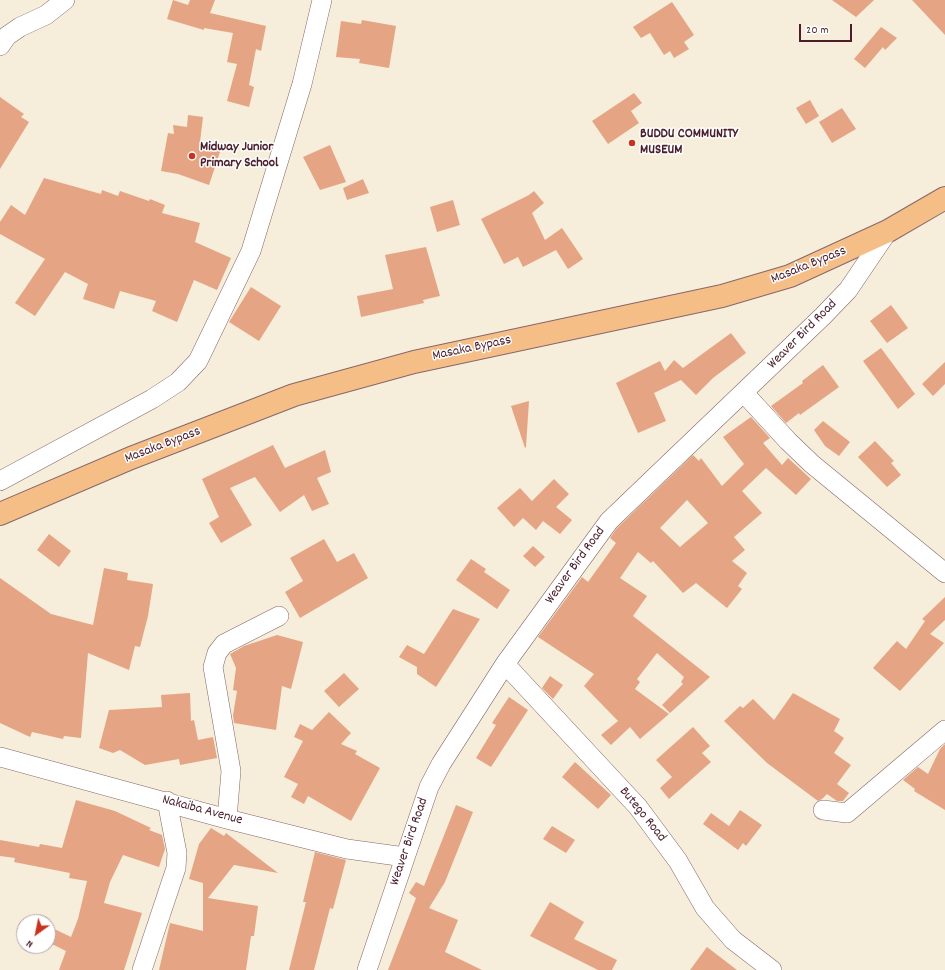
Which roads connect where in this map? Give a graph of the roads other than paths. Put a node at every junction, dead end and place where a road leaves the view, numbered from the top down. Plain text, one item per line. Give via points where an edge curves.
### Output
1 (65, 0) edge
2 (322, 0) edge
3 (0, 46) edge
4 (945, 198) edge
5 (888, 231) junction
6 (744, 393) junction
7 (0, 481) edge
8 (0, 514) edge
9 (945, 573) edge
10 (279, 616) dead end
11 (505, 664) junction
12 (945, 730) edge
13 (0, 757) edge
14 (167, 801) junction
15 (824, 810) dead end
16 (227, 819) junction
17 (405, 857) junction
18 (142, 970) edge
19 (367, 970) edge
20 (772, 970) edge

1 - 3 street via 46,16 20,27 7,36
2 - 7 street via 302,84 251,251 198,361 178,382 152,399
4 - 5 highway, Masaka Bypass
5 - 6 street, Weaver Bird Road via 848,290
5 - 8 highway, Masaka Bypass via 790,276 722,296 414,362 294,395 131,458
6 - 9 street via 812,464
6 - 11 street, Weaver Bird Road via 609,522
10 - 16 street via 224,644 217,653 214,667 232,770
11 - 17 street, Weaver Bird Road via 432,781
11 - 20 street, Butego Road via 638,807 678,862 705,908 733,940
12 - 15 street via 847,813
13 - 14 street, Nakaiba Avenue
14 - 16 street, Nakaiba Avenue
14 - 18 street via 176,846 176,868
16 - 17 street, Nakaiba Avenue via 347,849
17 - 19 street, Weaver Bird Road

